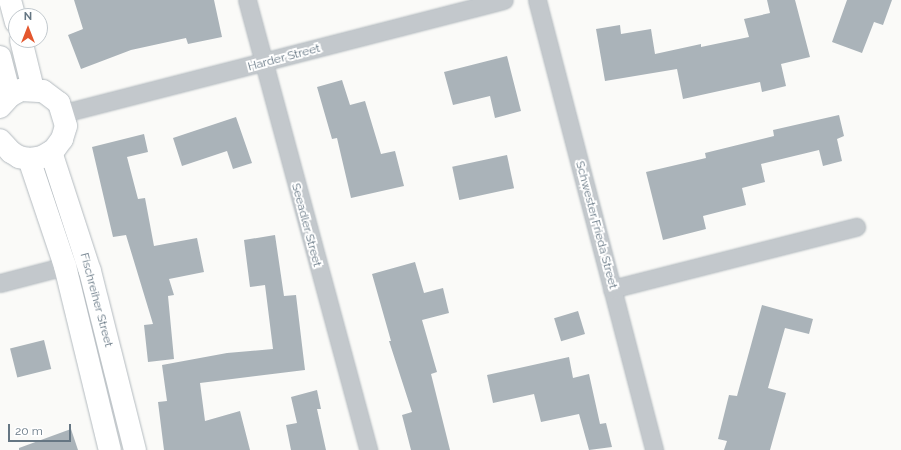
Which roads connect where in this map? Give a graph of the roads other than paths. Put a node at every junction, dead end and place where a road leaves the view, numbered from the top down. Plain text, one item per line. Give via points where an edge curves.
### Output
1 (246, 0) edge
2 (504, 0) edge
3 (537, 0) edge
4 (22, 48) edge
5 (0, 57) edge
6 (262, 64) junction
7 (33, 89) junction
8 (5, 102) edge
9 (64, 113) junction
10 (0, 140) edge
11 (51, 152) junction
12 (29, 159) junction
13 (856, 227) dead end
14 (86, 260) junction
15 (65, 266) junction
16 (0, 283) edge
17 (612, 289) junction
18 (110, 450) edge
19 (135, 450) edge
20 (368, 450) edge
21 (654, 450) edge

1 - 6 street, Seeadler Street
2 - 6 street, Harder Street
3 - 17 street, Schwester Frieda Street
4 - 7 street
5 - 8 street
6 - 9 street, Harder Street
6 - 20 street, Seeadler Street
7 - 8 street via 21,90
7 - 9 street via 52,96
9 - 11 street via 66,126 62,139
10 - 12 street via 11,152
11 - 12 street via 42,157
11 - 14 street, Fischreiher Street
12 - 15 street, Fischreiher Street
13 - 17 street
14 - 15 street
14 - 19 street, Fischreiher Street
15 - 16 street
15 - 18 street, Fischreiher Street
17 - 21 street, Schwester Frieda Street

